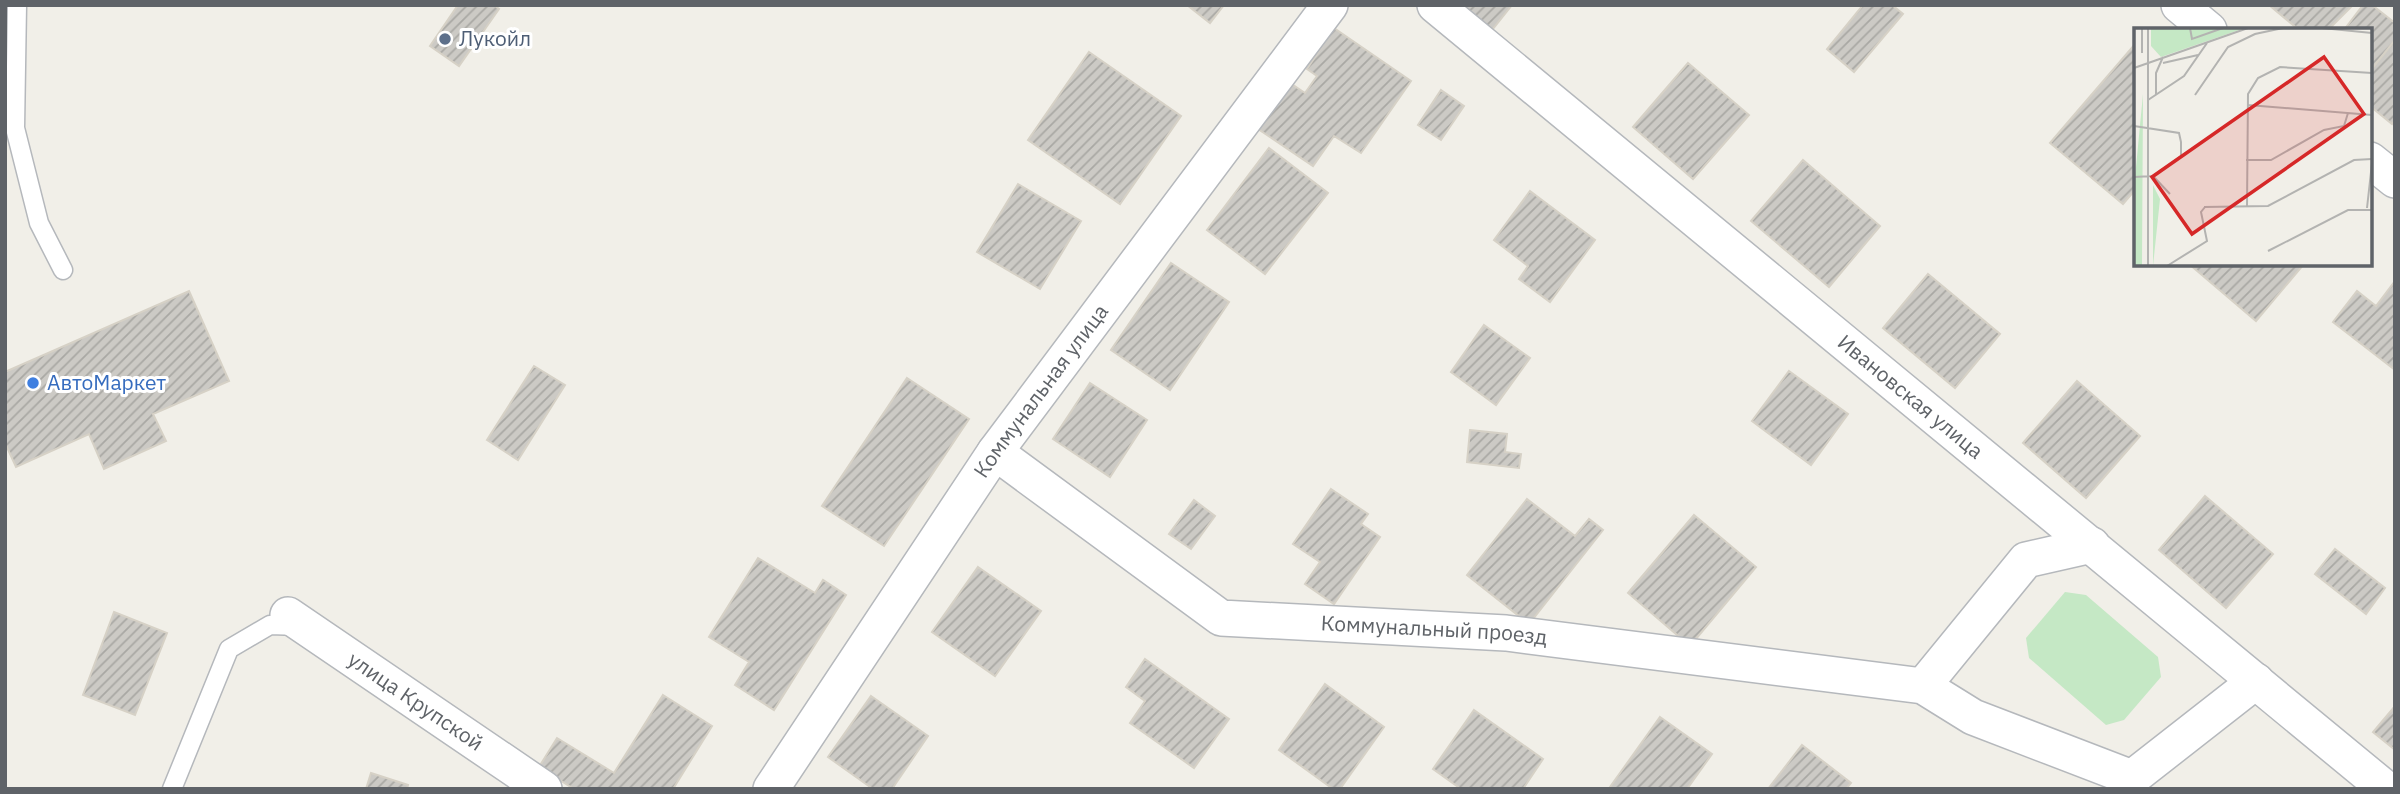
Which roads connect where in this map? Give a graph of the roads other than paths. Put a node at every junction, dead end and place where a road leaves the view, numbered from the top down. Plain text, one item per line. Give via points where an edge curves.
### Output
1 (17, 5) edge
2 (1330, 5) edge
3 (1435, 5) edge
4 (2179, 5) edge
5 (2207, 28) edge
6 (2372, 162) edge
7 (2395, 180) edge
8 (63, 270) dead end
9 (995, 452) junction
10 (2092, 545) junction
11 (296, 620) joint
12 (2256, 681) junction
13 (1923, 686) junction
14 (172, 789) edge
15 (544, 789) edge
16 (771, 789) edge
17 (2386, 789) edge

1 - 8 lane via 15,128 39,223
2 - 9 street, Коммунальная улица
3 - 10 street, Ивановская улица
4 - 5 street
6 - 7 street
9 - 13 street, Коммунальный проезд via 1221,618 1506,633
9 - 16 street, Коммунальная улица
10 - 12 street, Ивановская улица
10 - 13 street via 2026,560
11 - 14 lane via 270,625 229,649
11 - 15 street, улица Крупской
12 - 13 street, Коммунальный проезд via 2132,778 1973,717
12 - 17 street, Ивановская улица

